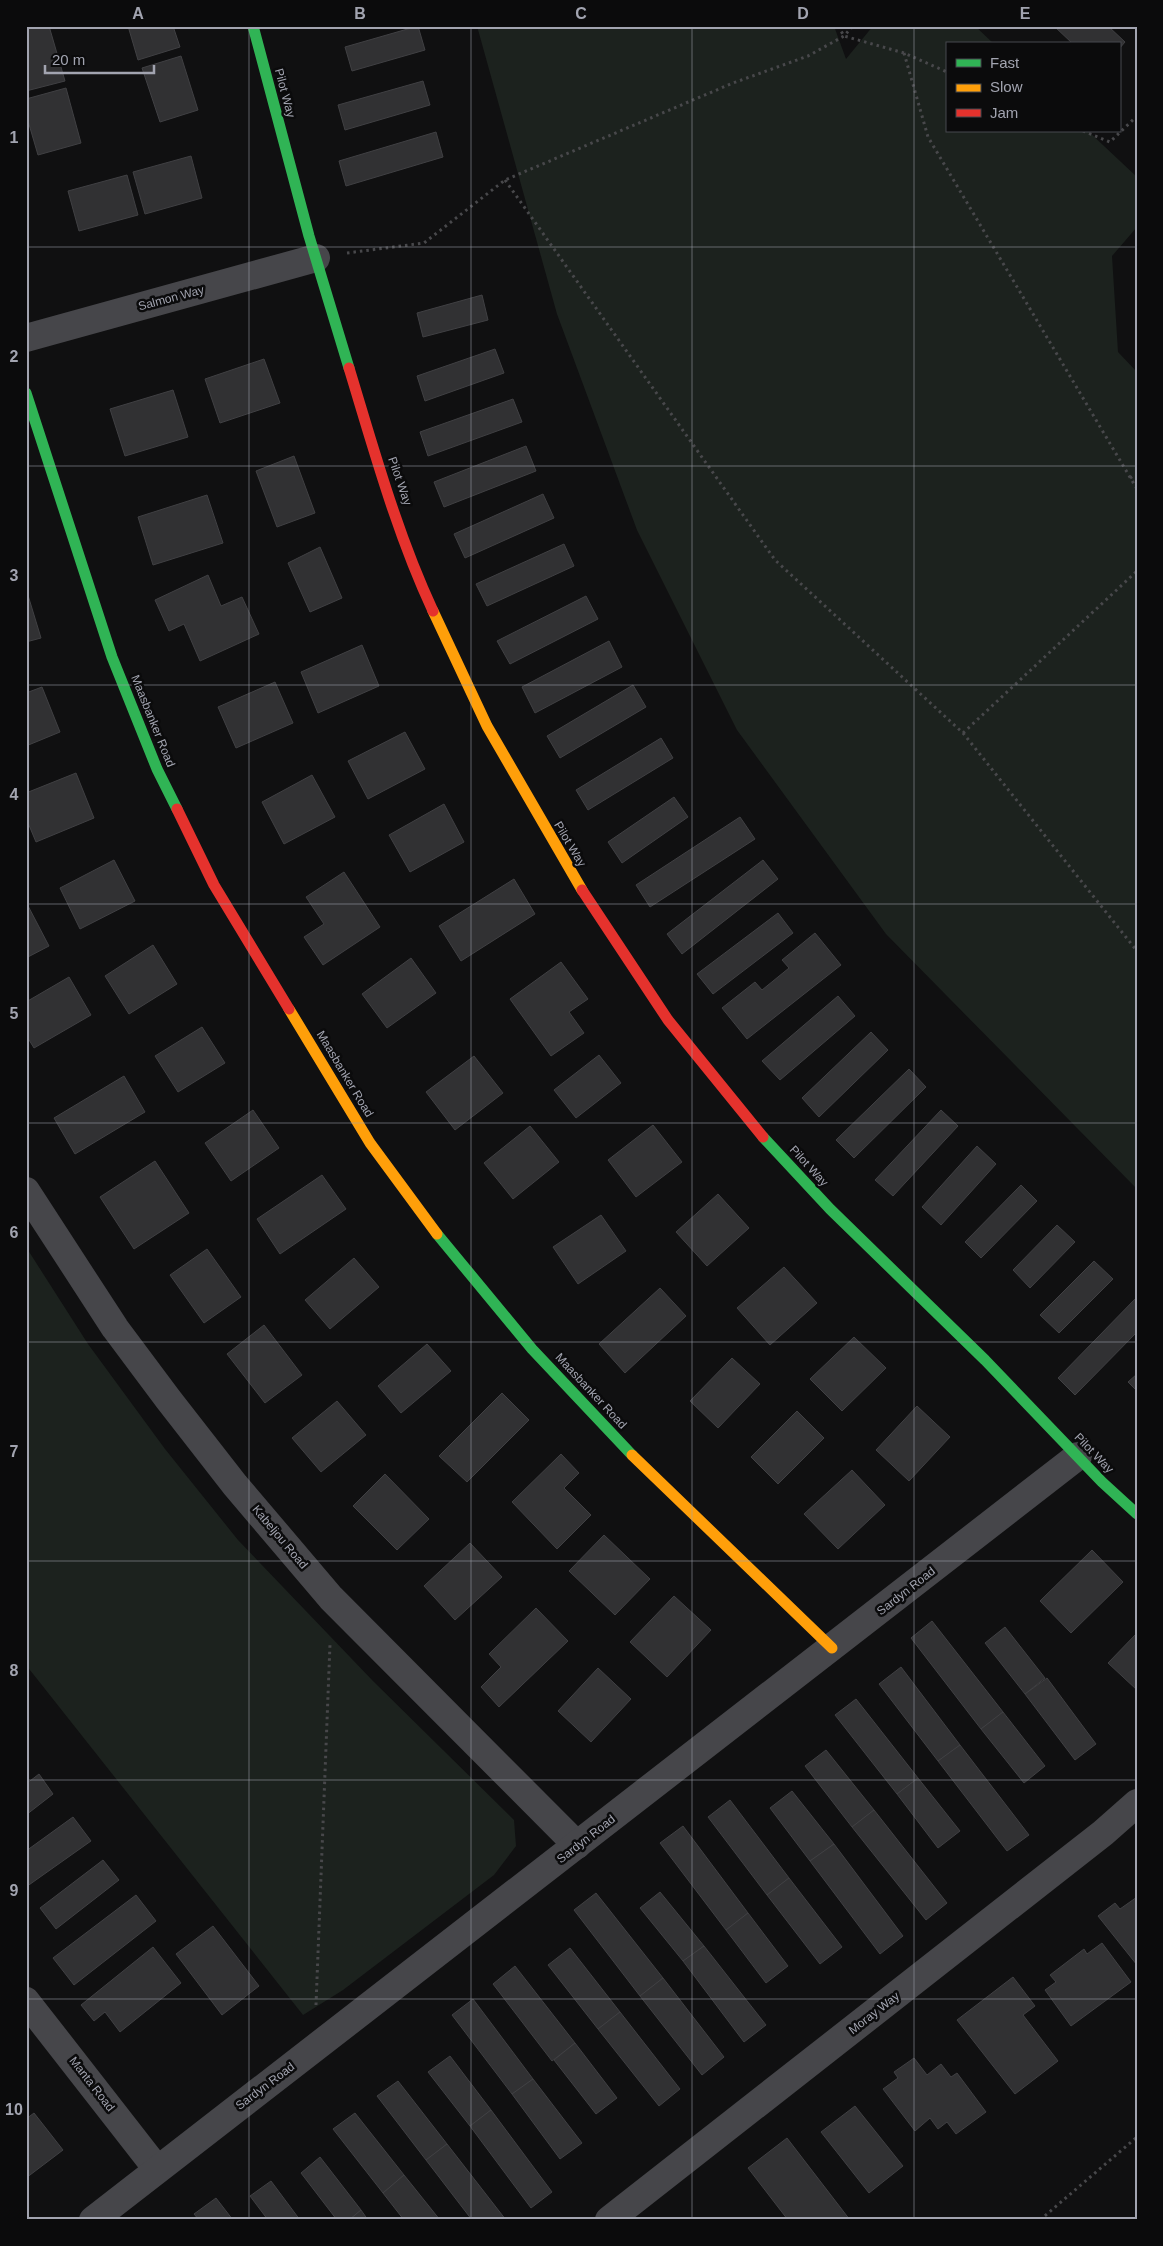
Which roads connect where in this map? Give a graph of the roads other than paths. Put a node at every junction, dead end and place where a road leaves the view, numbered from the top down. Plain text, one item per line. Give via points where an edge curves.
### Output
1 (253, 26) edge
2 (316, 258) junction
3 (26, 338) edge
4 (26, 393) edge
5 (26, 1191) edge
6 (1078, 1456) junction
7 (1137, 1514) edge
8 (832, 1648) junction
9 (1137, 1803) edge
10 (577, 1845) junction
11 (26, 2000) edge
12 (157, 2169) junction
13 (92, 2220) edge
14 (609, 2220) edge

1 - 2 street, Pilot Way
2 - 3 street, Salmon Way
2 - 6 street, Pilot Way via 382,475 424,591 487,726 591,906 668,1020 767,1142
4 - 8 street, Maasbanker Road via 112,658 157,769 214,885 370,1143 435,1232 532,1349 649,1473
5 - 10 street, Kabeljou Road via 115,1328 168,1399 331,1598
6 - 7 street, Pilot Way
6 - 8 street, Sardyn Road
8 - 10 street, Sardyn Road
9 - 14 street, Moray Way via 1088,1845
10 - 12 street, Sardyn Road
11 - 12 street, Manta Road
12 - 13 street, Sardyn Road

